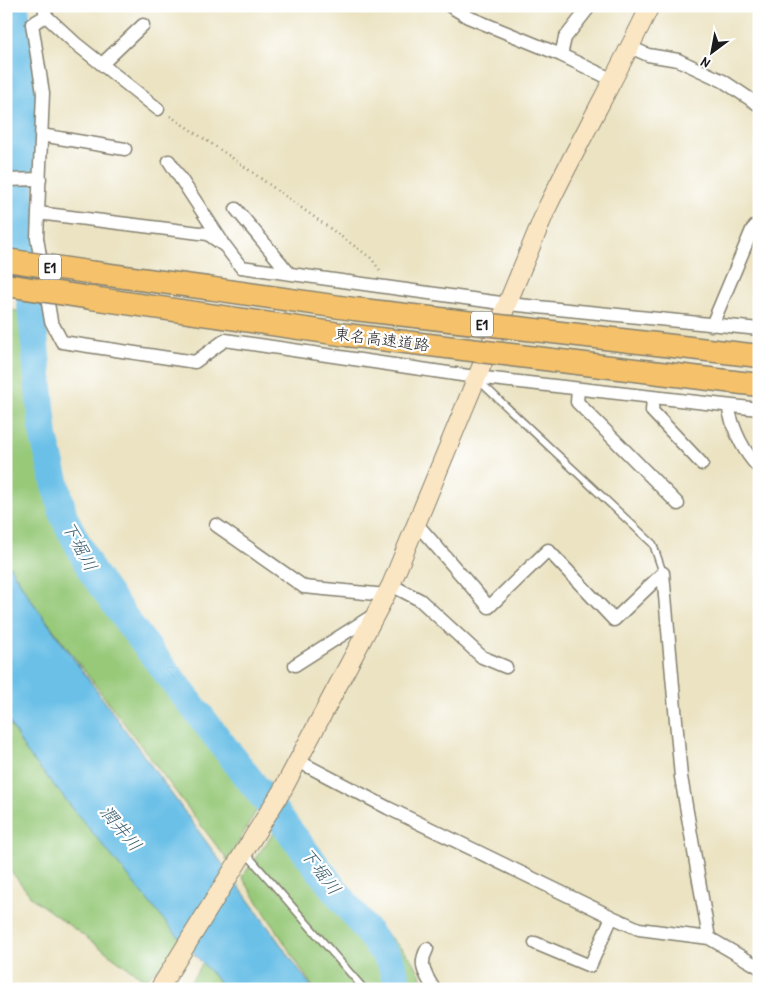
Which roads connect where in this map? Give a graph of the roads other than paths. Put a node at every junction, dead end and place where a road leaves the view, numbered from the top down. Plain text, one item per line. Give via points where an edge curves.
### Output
1 (450, 6) edge
2 (590, 6) edge
3 (650, 6) edge
4 (45, 11) edge
5 (143, 25) dead end
6 (630, 46) junction
7 (561, 55) junction
8 (102, 64) junction
9 (613, 80) junction
10 (759, 105) edge
11 (158, 109) road end
12 (41, 135) junction
13 (125, 149) dead end
14 (169, 161) dead end
15 (6, 180) edge
16 (36, 180) junction
17 (236, 209) dead end
18 (38, 213) junction
19 (759, 222) edge
20 (225, 246) junction
21 (6, 260) edge
22 (289, 273) junction
23 (6, 285) edge
24 (508, 304) junction
25 (712, 325) junction
26 (759, 330) edge
27 (759, 356) edge
28 (475, 377) junction
29 (759, 385) edge
30 (578, 389) junction
31 (652, 398) junction
32 (728, 406) junction
33 (759, 409) edge
34 (702, 464) dead end
35 (759, 468) edge
36 (678, 504) dead end
37 (416, 523) junction
38 (216, 525) dead end
39 (663, 574) junction
40 (388, 590) junction
41 (376, 613) junction
42 (295, 665) dead end
43 (506, 667) dead end
44 (298, 761) junction
45 (243, 856) junction
46 (612, 917) junction
47 (710, 938) junction
48 (535, 943) dead end
49 (427, 949) dead end
50 (759, 967) edge
51 (159, 989) edge
52 (364, 989) edge
53 (434, 989) edge

1 - 7 street via 468,17
2 - 7 street via 565,38
3 - 6 street
4 - 8 street
4 - 12 street via 32,24 43,93
5 - 8 street
6 - 9 street
6 - 10 street via 648,55 678,60 723,81
7 - 9 street
8 - 11 street
9 - 24 street via 574,150
12 - 13 street
12 - 16 street
14 - 20 street
15 - 16 street
16 - 18 street
17 - 22 street
18 - 20 street via 208,234
18 - 28 street via 37,238 51,321 62,342 195,362 225,340
19 - 25 street via 752,230
20 - 22 street via 241,267
21 - 27 highway, 東名高速道路 / E1, bridge via 354,309
22 - 24 street
23 - 29 highway, 東名高速道路 / E1, bridge via 205,315
24 - 25 street
24 - 28 street
25 - 26 street
28 - 30 street
28 - 37 street
28 - 39 lane via 653,544
30 - 31 street
30 - 36 street via 577,402
31 - 32 street
31 - 34 street via 652,411
32 - 33 street
32 - 35 street via 732,425 745,453
37 - 39 street via 489,607 548,550 614,620
37 - 40 street
38 - 40 street via 304,587
39 - 47 street via 681,777
40 - 41 street
40 - 43 street via 420,600 482,658
41 - 42 street
41 - 44 street
44 - 45 street
44 - 46 street
45 - 51 street
45 - 52 lane
46 - 47 street via 639,929
46 - 48 street via 590,966
47 - 50 street
49 - 53 street via 421,966

